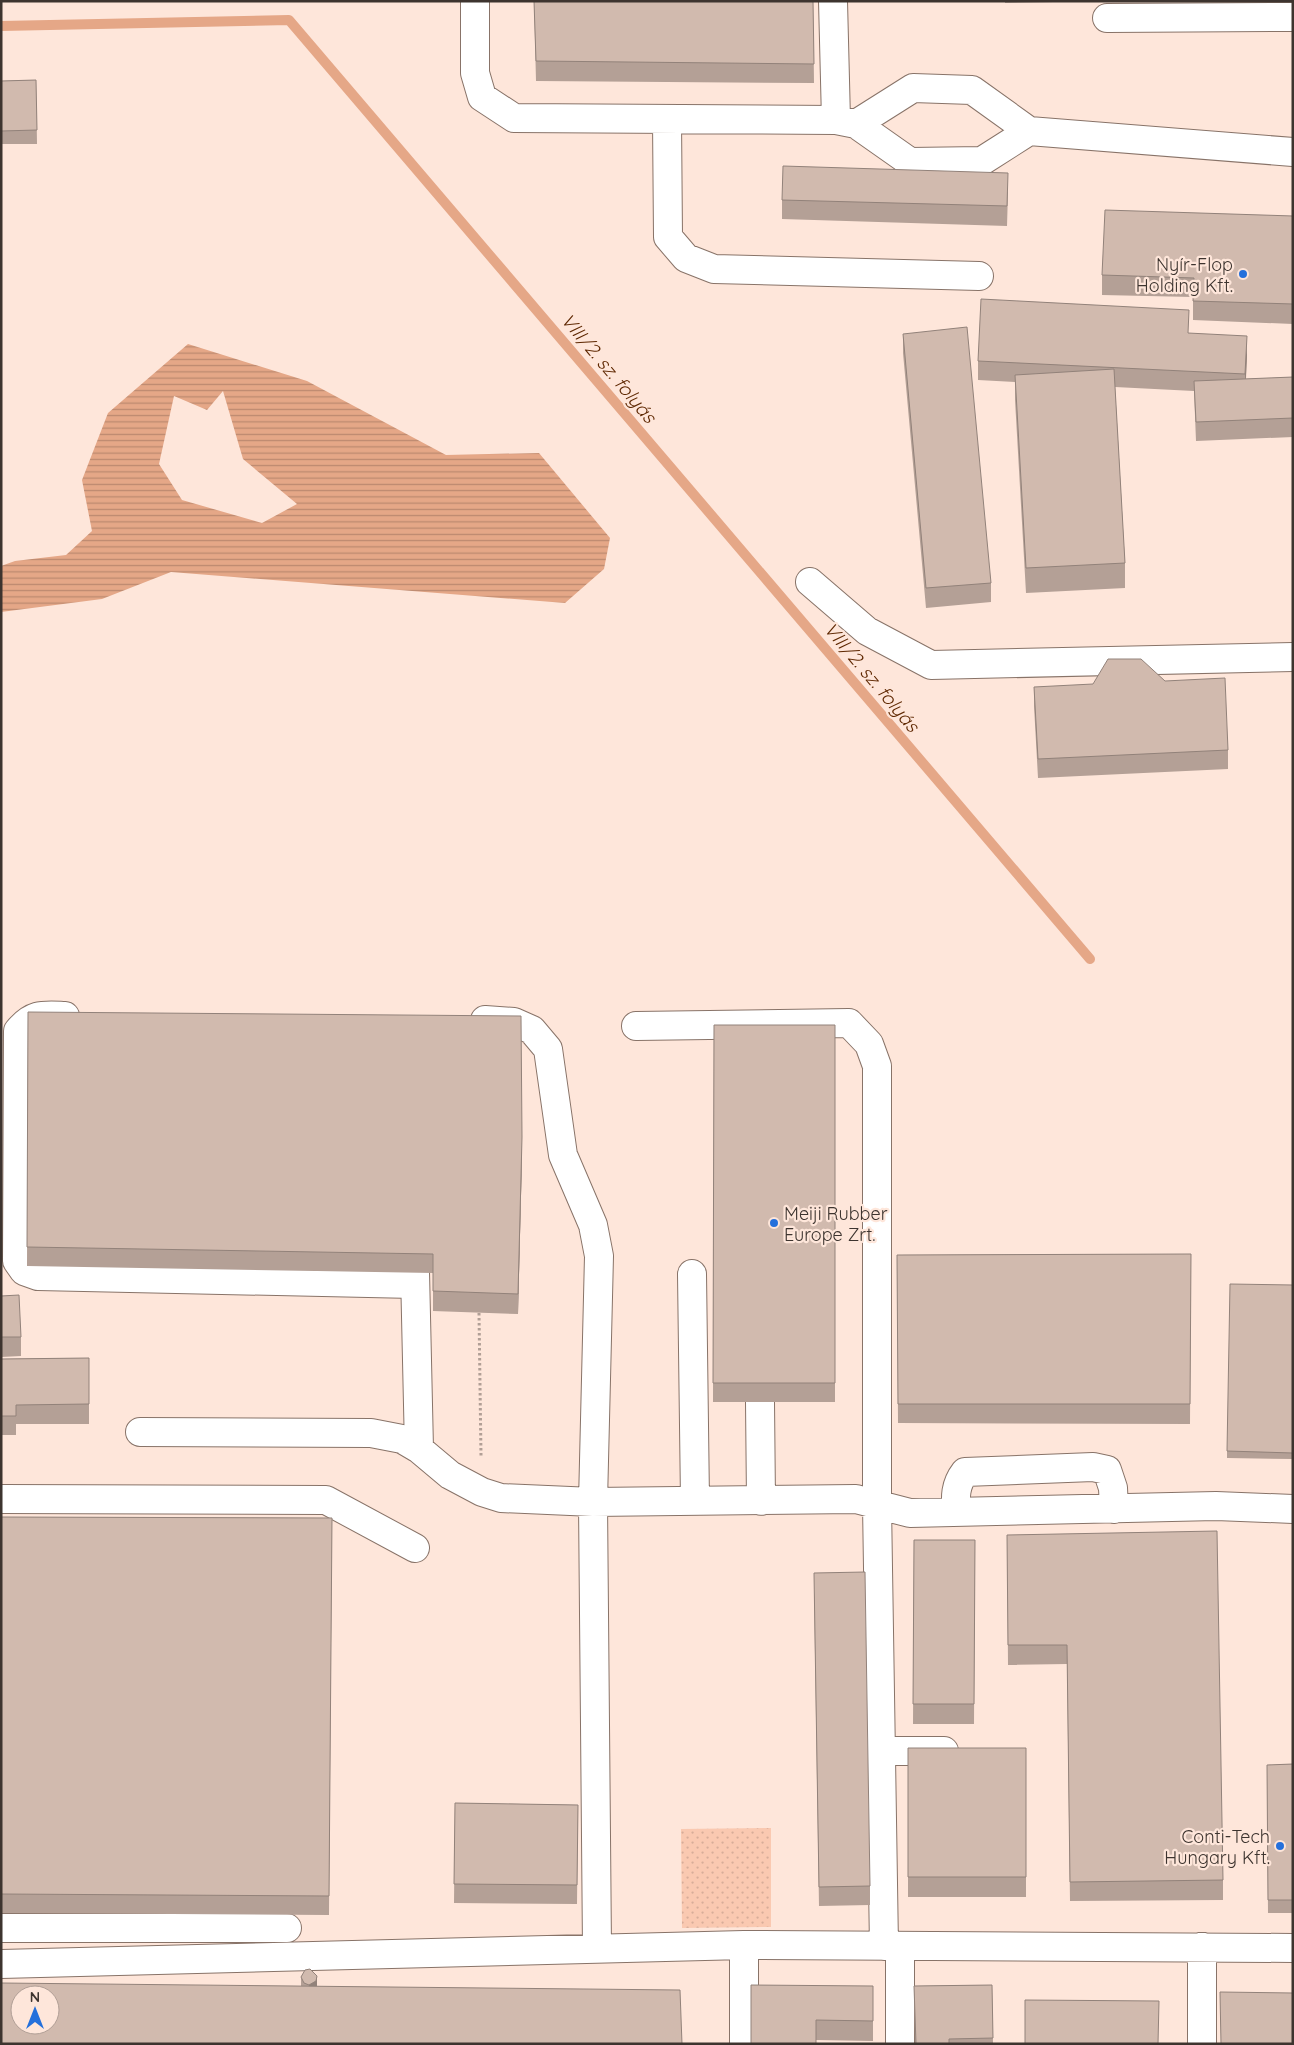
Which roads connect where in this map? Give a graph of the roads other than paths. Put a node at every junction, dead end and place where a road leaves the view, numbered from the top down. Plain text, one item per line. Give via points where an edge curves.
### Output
1 (475, 1) edge
2 (833, 1) edge
3 (1293, 17) edge
4 (1107, 18) dead end
5 (667, 120) junction
6 (846, 122) junction
7 (1029, 130) junction
8 (1293, 152) edge
9 (979, 276) dead end
10 (810, 582) dead end
11 (1293, 657) edge
12 (92, 1016) edge
13 (457, 1020) edge
14 (636, 1026) dead end
15 (692, 1274) dead end
16 (760, 1402) edge
17 (140, 1432) dead end
18 (419, 1449) junction
19 (1, 1499) edge
20 (695, 1501) junction
21 (761, 1501) junction
22 (593, 1502) junction
23 (876, 1505) junction
24 (1114, 1509) junction
25 (1293, 1509) edge
26 (957, 1512) junction
27 (415, 1548) dead end
28 (881, 1751) junction
29 (968, 1751) edge
30 (1, 1928) edge
31 (287, 1928) dead end
32 (744, 1945) junction
33 (892, 1946) junction
34 (1202, 1947) junction
35 (597, 1948) junction
36 (1293, 1948) edge
37 (1, 1964) edge
38 (744, 2044) edge
39 (900, 2044) edge
40 (1202, 2044) edge

1 - 5 lane via 475,73 482,97 514,118
2 - 6 lane
3 - 4 lane
5 - 6 lane
5 - 9 lane via 668,237 686,258 714,269
6 - 7 lane via 910,162 982,161
6 - 7 lane via 913,88 972,90
7 - 8 lane
10 - 11 lane via 867,631 931,665
12 - 18 lane via 43,1015 28,1019 18,1031 17,1261 24,1271 38,1276 415,1278
13 - 22 lane via 514,1022 532,1030 548,1049 563,1155 593,1225 599,1256
14 - 23 lane via 849,1024 869,1044 876,1066
15 - 20 lane
16 - 21 lane
17 - 18 lane via 371,1434 402,1439
18 - 22 lane via 450,1475 501,1498
19 - 27 lane via 326,1500
20 - 21 lane
20 - 22 lane
21 - 23 lane via 856,1499
22 - 35 lane
23 - 26 lane via 910,1513
23 - 28 lane
24 - 25 lane via 1216,1506
24 - 26 lane
24 - 26 lane via 1113,1488 1107,1470 1093,1467 965,1472 955,1495
28 - 29 lane
28 - 33 lane
30 - 31 lane
32 - 33 lane
32 - 35 lane
32 - 38 lane
33 - 34 lane
33 - 39 lane
34 - 36 lane
34 - 40 lane
35 - 37 lane

